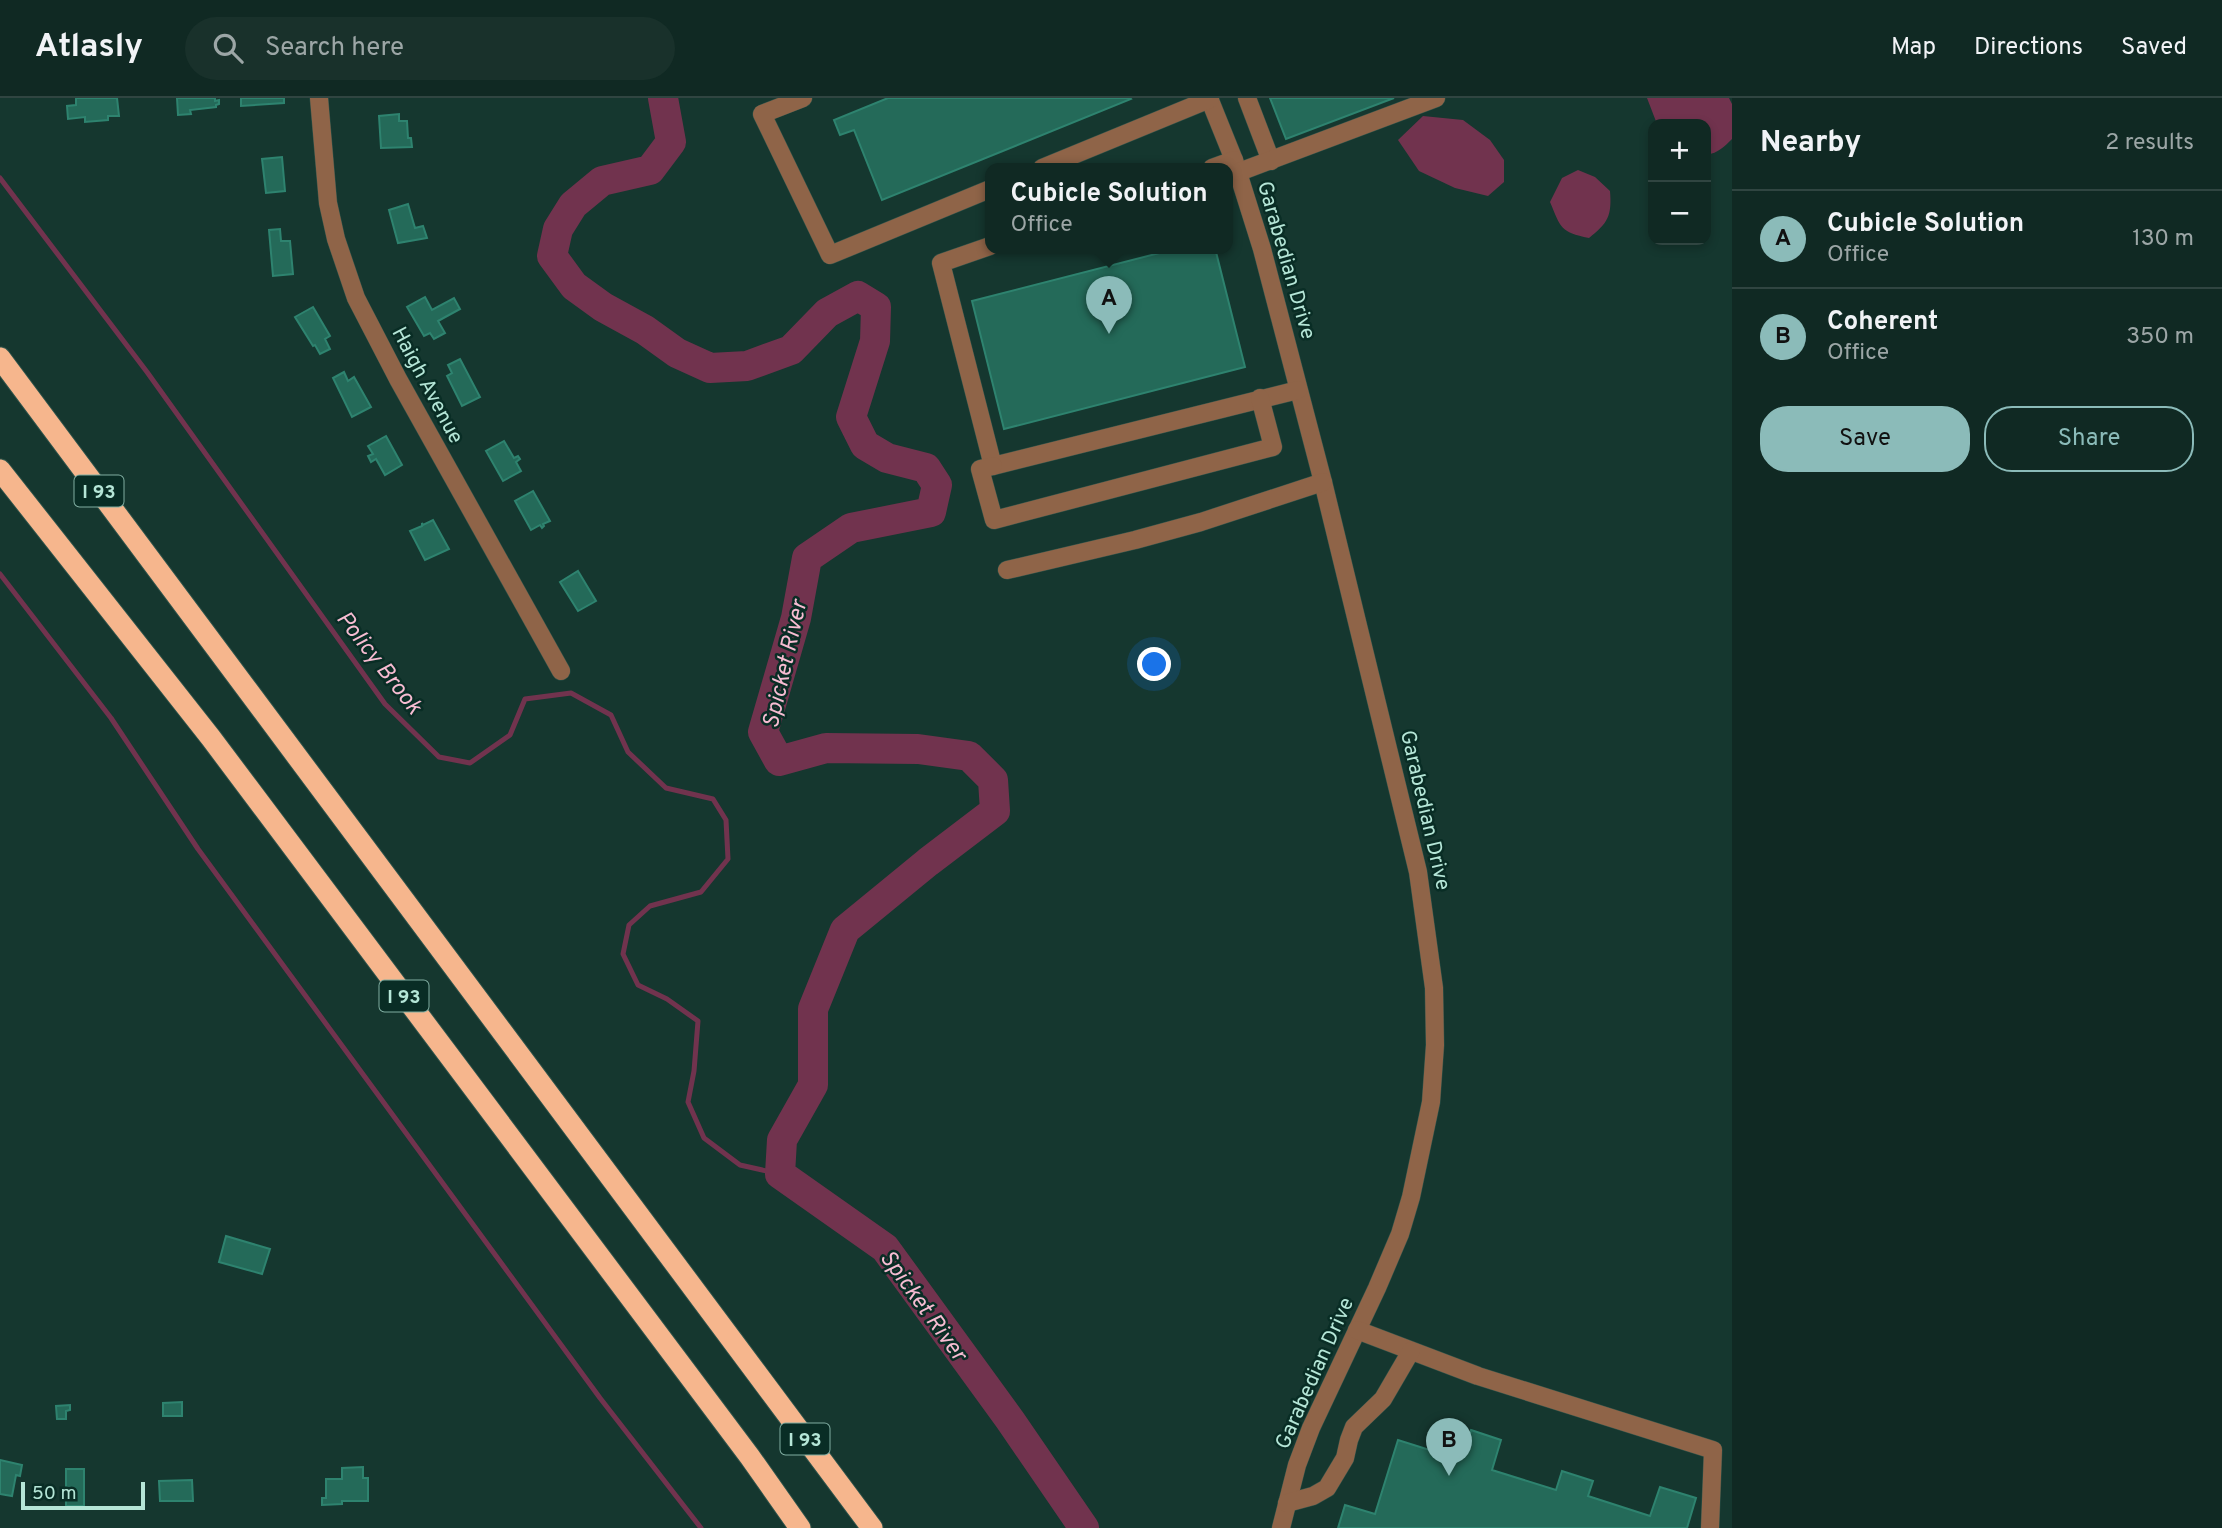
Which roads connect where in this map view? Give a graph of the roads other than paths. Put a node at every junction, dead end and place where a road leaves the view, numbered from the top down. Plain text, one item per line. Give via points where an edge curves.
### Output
1 (319, 98) edge
2 (803, 98) edge
3 (1247, 98) edge
4 (1436, 98) edge
5 (1210, 99) edge
6 (1271, 161) junction
7 (1054, 163) edge
8 (1233, 166) edge
9 (1236, 166) junction
10 (985, 191) edge
11 (985, 248) edge
12 (0, 358) edge
13 (1298, 390) junction
14 (1260, 398) junction
15 (993, 466) junction
16 (0, 470) edge
17 (1323, 482) junction
18 (1006, 570) dead end
19 (561, 671) dead end
20 (1357, 1330) junction
21 (1411, 1351) junction
22 (1287, 1503) junction
23 (870, 1527) edge
24 (800, 1528) edge
25 (1281, 1528) edge
26 (1710, 1528) edge

1 - 19 street, Haigh Avenue via 328,202 356,298
2 - 10 street via 762,114 830,255
3 - 6 street
4 - 6 street
5 - 7 street
5 - 9 street, Garabedian Drive
6 - 9 street
8 - 9 street
9 - 13 street, Garabedian Drive
11 - 15 street via 941,263
12 - 23 highway, I 93
13 - 14 street
13 - 17 street, Garabedian Drive
14 - 15 street
14 - 15 street via 1273,447 994,520 981,469
16 - 24 highway, I 93 via 220,749
17 - 18 street via 1201,522
17 - 20 street, Garabedian Drive via 1418,872 1434,988 1431,1102 1420,1160 1400,1234
20 - 21 street
20 - 22 street, Garabedian Drive via 1311,1428
21 - 22 street via 1383,1399 1354,1427 1345,1458 1327,1488
21 - 26 street via 1713,1450
22 - 25 street, Garabedian Drive

